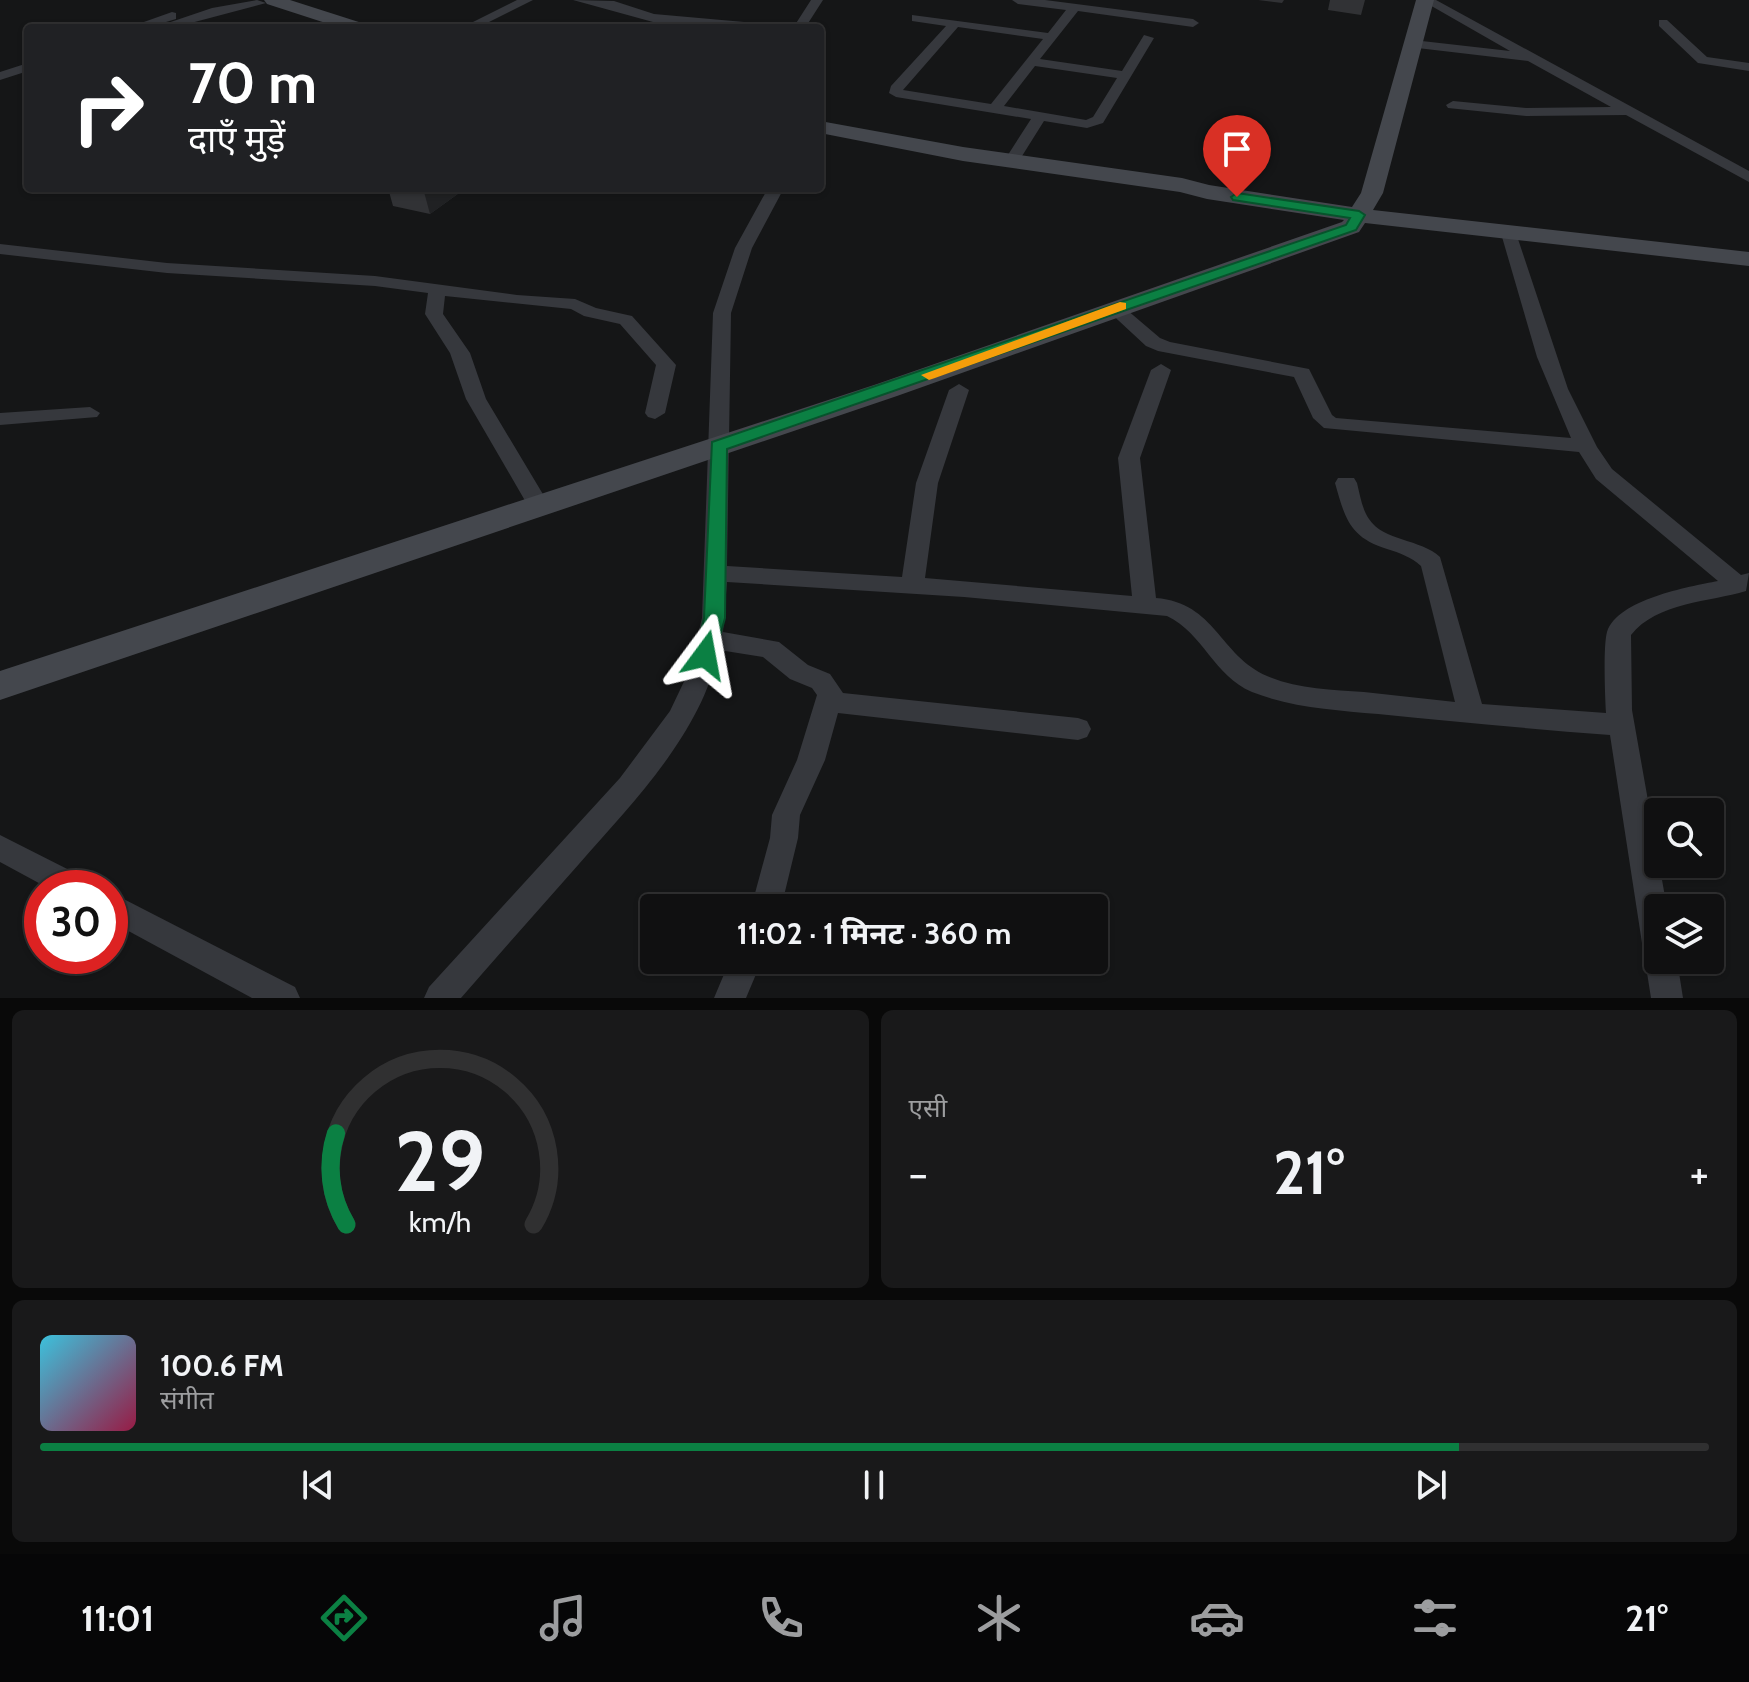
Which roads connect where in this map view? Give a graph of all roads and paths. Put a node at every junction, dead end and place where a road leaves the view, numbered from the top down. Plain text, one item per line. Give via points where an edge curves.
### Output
1 (218, 0) edge
2 (527, 0) edge
3 (579, 0) edge
4 (817, 0) edge
5 (1018, 0) edge
6 (1426, 0) edge
7 (258, 1) edge
8 (1074, 8) junction
9 (916, 18) dead end
10 (1193, 23) dead end
11 (1663, 23) dead end
12 (145, 24) edge
13 (172, 24) edge
14 (323, 24) edge
15 (344, 24) edge
16 (476, 24) edge
17 (721, 24) edge
18 (802, 24) edge
19 (954, 24) junction
20 (1052, 37) junction
21 (1148, 38) dead end
22 (1413, 44) junction
23 (1534, 58) junction
24 (24, 61) edge
25 (1033, 62) junction
26 (1749, 67) edge
27 (24, 68) edge
28 (0, 69) edge
29 (1125, 75) junction
30 (0, 76) edge
31 (1453, 105) dead end
32 (995, 108) junction
33 (1626, 111) junction
34 (1040, 116) junction
35 (824, 128) edge
36 (824, 136) edge
37 (1012, 161) junction
38 (1749, 177) edge
39 (774, 192) edge
40 (1207, 192) junction
41 (1359, 215) junction
42 (1508, 230) junction
43 (0, 249) edge
44 (1749, 259) edge
45 (438, 288) junction
46 (1114, 308) junction
47 (1161, 370) dead end
48 (959, 390) dead end
49 (90, 413) dead end
50 (655, 413) dead end
51 (0, 419) edge
52 (719, 446) junction
53 (1583, 446) junction
54 (1346, 483) dead end
55 (539, 506) junction
56 (715, 573) junction
57 (1744, 583) edge
58 (912, 586) junction
59 (1145, 607) junction
60 (709, 639) junction
61 (0, 686) edge
62 (829, 702) junction
63 (1472, 715) junction
64 (1622, 725) junction
65 (1078, 729) dead end
66 (0, 848) edge
67 (42, 870) edge
68 (769, 894) edge
69 (1650, 894) edge
70 (128, 916) edge
71 (740, 974) edge
72 (1663, 974) edge
73 (284, 998) edge
74 (440, 998) edge
75 (730, 998) edge
76 (1667, 998) edge

1 - 12 street
2 - 16 street
3 - 17 street via 653,18
4 - 18 street
5 - 8 street
6 - 22 main road
6 - 23 street
7 - 13 street
7 - 14 main road
7 - 15 main road
8 - 10 street
8 - 20 street
9 - 19 street
11 - 26 street via 1703,60
19 - 20 street
19 - 32 street via 895,91
20 - 25 street
21 - 29 street
22 - 23 street
22 - 41 main road via 1372,193
23 - 33 street
24 - 28 street
25 - 29 street
25 - 32 street
27 - 30 street
29 - 34 street via 1094,123
31 - 33 street via 1526,112
32 - 34 street
33 - 38 street
34 - 37 street
35 - 37 main road
36 - 40 main road via 991,166 1177,193
37 - 40 main road
39 - 52 street via 748,238 722,313
40 - 41 main road
41 - 42 main road
41 - 46 main road via 1351,227
42 - 44 main road
42 - 53 street
43 - 45 street via 167,268
45 - 50 street via 575,304 626,320 666,365
45 - 55 street via 434,314 460,353 476,399
46 - 52 main road
46 - 53 street via 1165,347 1302,373 1331,424
47 - 59 street via 1129,458
48 - 58 street via 927,483
49 - 51 street
52 - 55 main road
52 - 56 street
53 - 57 street via 1604,474
54 - 63 street via 1358,521 1368,532 1417,549 1432,563
55 - 61 main road
56 - 58 street
56 - 60 street
57 - 64 street via 1650,608 1624,622 1619,633
58 - 59 street
59 - 63 street via 1184,613 1202,628 1228,666 1263,686 1303,696
60 - 62 street via 777,652 799,672 821,681
60 - 74 street via 702,671 680,717 630,786
62 - 65 street
62 - 68 street via 786,815
63 - 64 street
64 - 69 street
66 - 67 street
70 - 73 street
71 - 75 street
72 - 76 street

